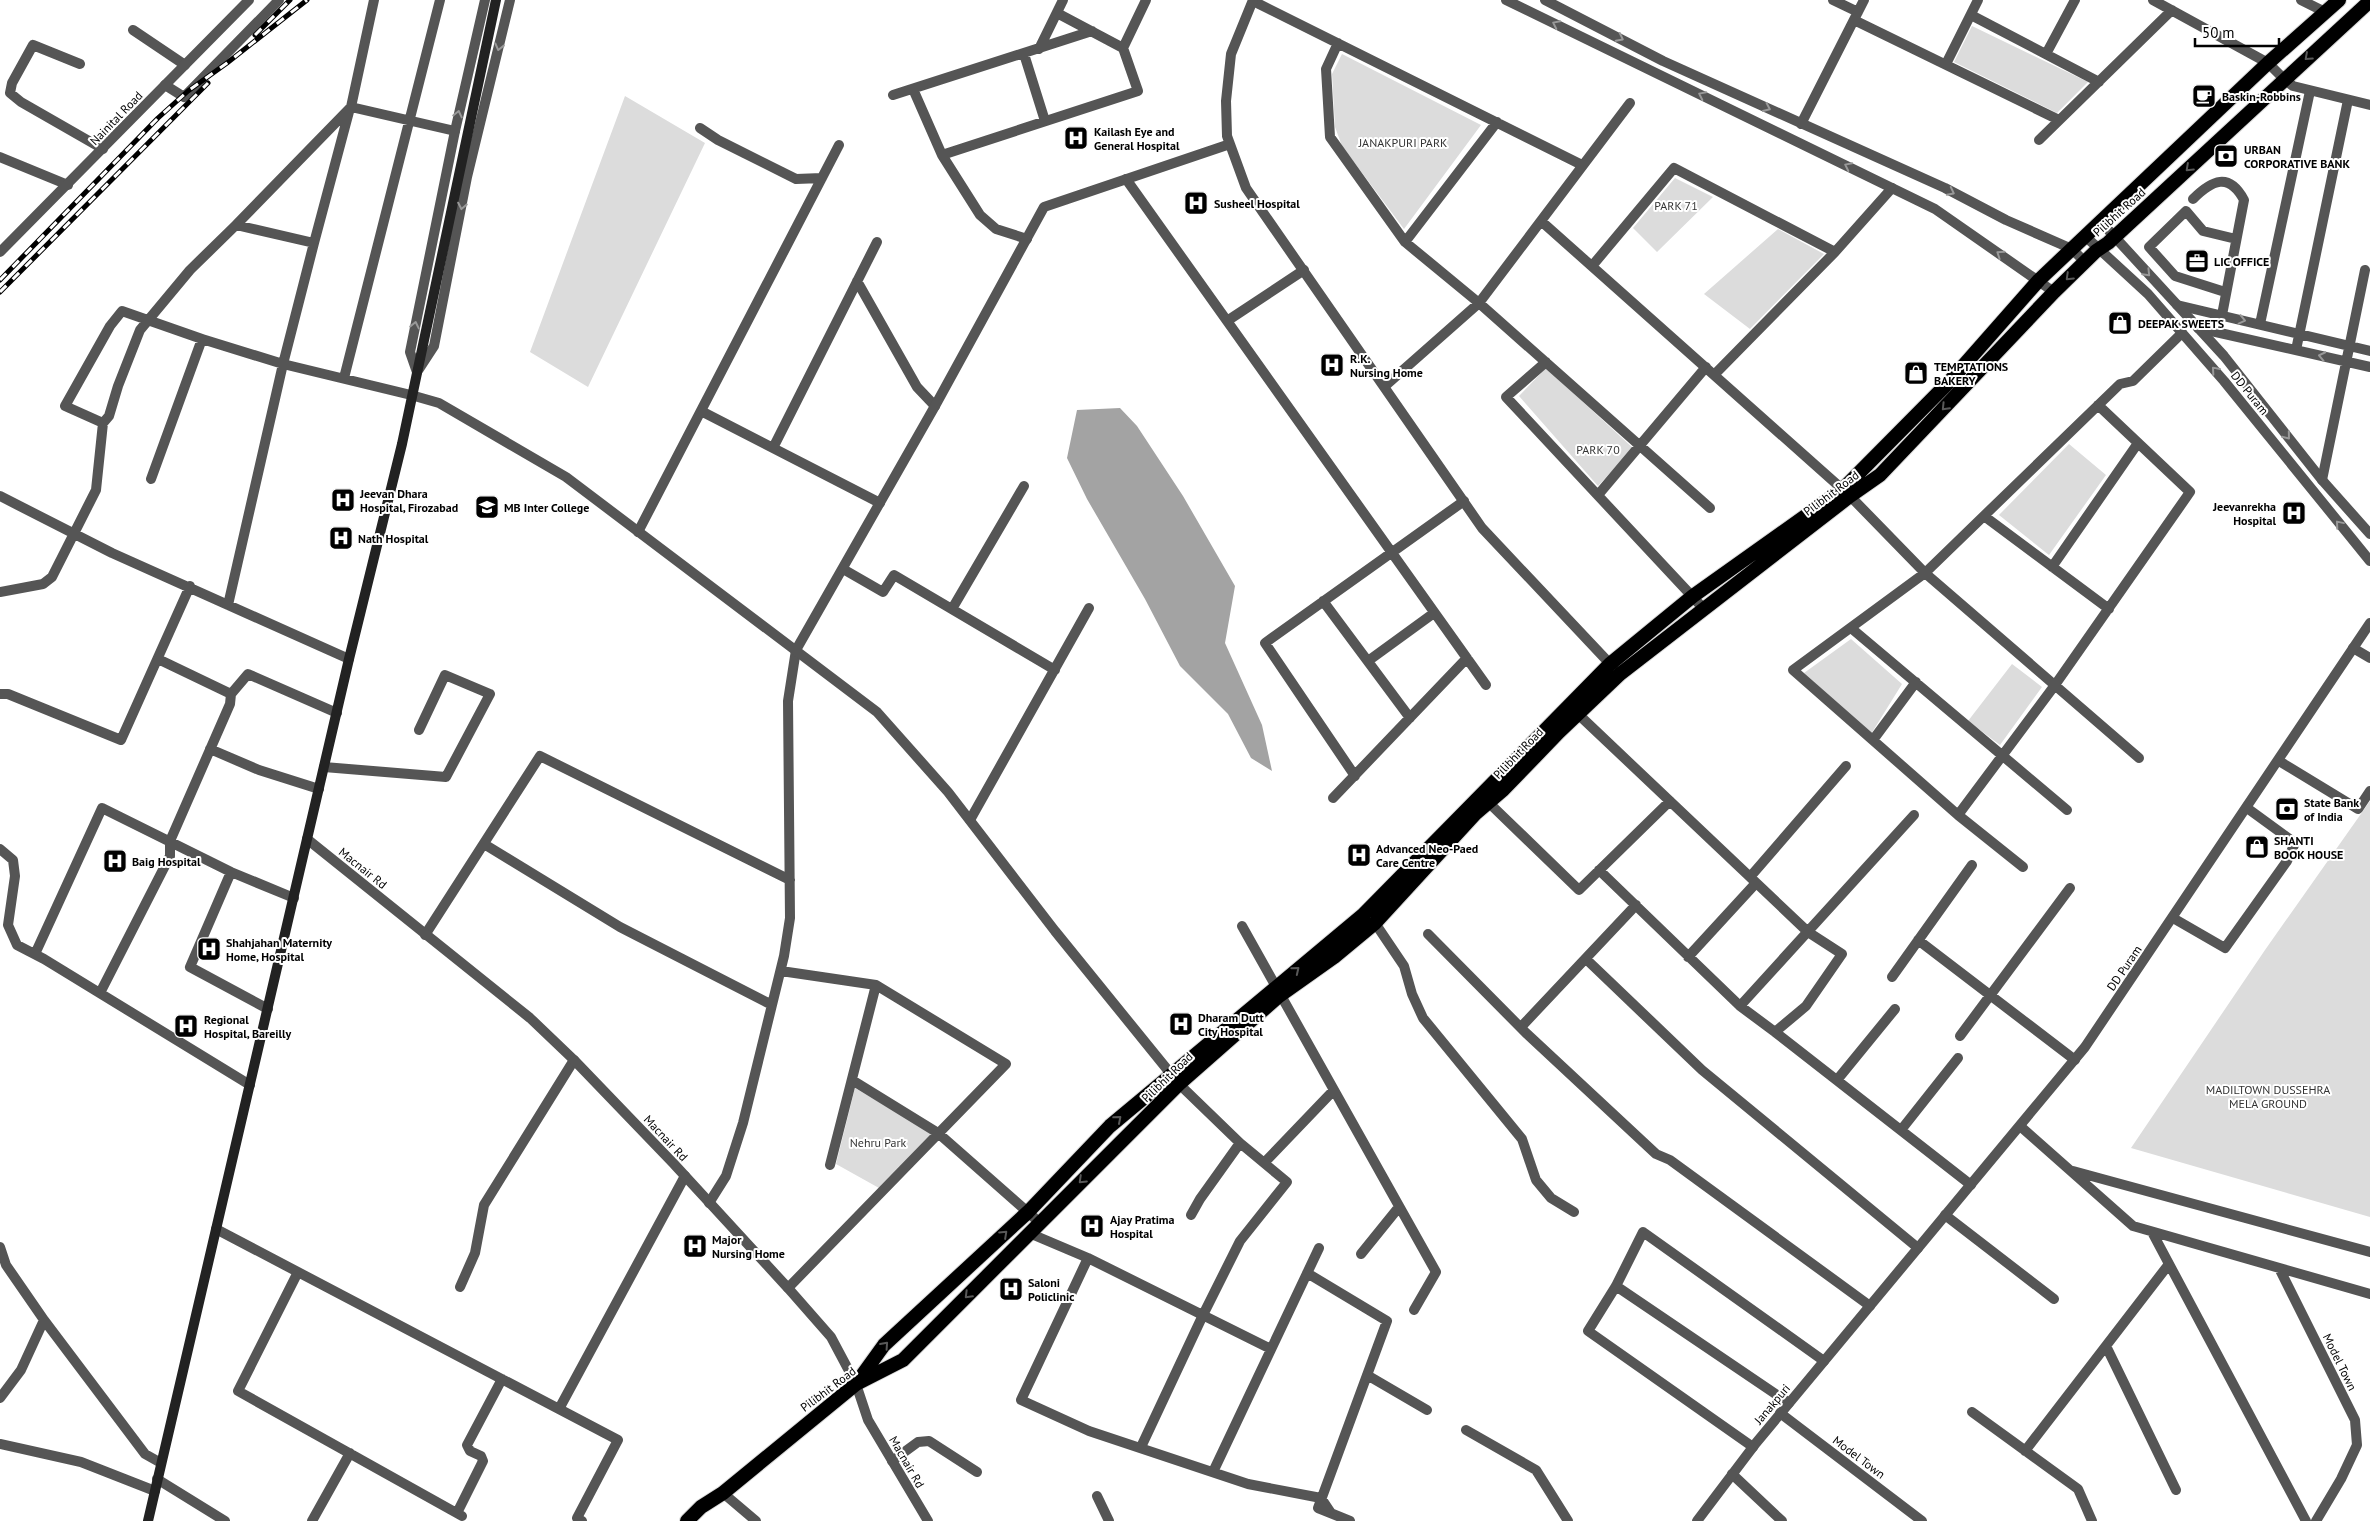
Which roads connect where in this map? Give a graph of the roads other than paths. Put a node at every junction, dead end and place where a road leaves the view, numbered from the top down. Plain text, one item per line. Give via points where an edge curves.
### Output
1 (249, 0) edge
2 (279, 0) edge
3 (374, 0) edge
4 (440, 0) edge
5 (485, 0) edge
6 (496, 0) edge
7 (510, 0) edge
8 (1063, 0) edge
9 (1146, 0) edge
10 (1253, 0) edge
11 (1506, 0) edge
12 (1545, 0) edge
13 (1833, 0) edge
14 (1864, 0) edge
15 (1978, 0) edge
16 (2075, 0) edge
17 (2153, 0) edge
18 (2301, 0) edge
19 (2339, 0) edge
20 (2370, 1) edge
21 (2172, 10) junction
22 (2325, 12) junction
23 (1057, 13) junction
24 (1971, 15) junction
25 (1856, 16) junction
26 (134, 30) dead end
27 (1092, 31) junction
28 (1338, 43) junction
29 (1123, 48) junction
30 (1039, 49) junction
31 (1024, 54) junction
32 (2046, 54) junction
33 (2268, 63) junction
34 (80, 64) dead end
35 (1946, 64) junction
36 (185, 65) junction
37 (2284, 79) junction
38 (2099, 82) junction
39 (165, 85) junction
40 (913, 89) junction
41 (2310, 91) junction
42 (893, 95) dead end
43 (2348, 100) junction
44 (1630, 103) dead end
45 (2370, 105) edge
46 (351, 107) junction
47 (2060, 120) junction
48 (1045, 121) junction
49 (410, 122) junction
50 (1496, 122) junction
51 (1801, 124) junction
52 (700, 128) dead end
53 (454, 132) junction
54 (2039, 140) dead end
55 (1230, 144) junction
56 (839, 145) dead end
57 (103, 149) junction
58 (942, 155) junction
59 (0, 157) edge
60 (1582, 165) junction
61 (822, 178) junction
62 (1126, 179) junction
63 (68, 184) junction
64 (1892, 188) junction
65 (2193, 199) dead end
66 (1541, 221) junction
67 (2101, 222) junction
68 (236, 224) junction
69 (2086, 237) junction
70 (2114, 237) junction
71 (1027, 239) junction
72 (2236, 239) junction
73 (877, 242) dead end
74 (1405, 242) junction
75 (314, 243) junction
76 (2072, 249) junction
77 (2100, 250) junction
78 (0, 252) edge
79 (1835, 252) junction
80 (2085, 262) junction
81 (1592, 266) junction
82 (1304, 270) junction
83 (2365, 270) dead end
84 (2039, 280) junction
85 (857, 281) junction
86 (2054, 292) junction
87 (2225, 292) junction
88 (1479, 303) junction
89 (2177, 304) junction
90 (2222, 315) junction
91 (151, 320) junction
92 (1227, 321) junction
93 (2260, 324) junction
94 (2198, 328) junction
95 (2182, 333) junction
96 (2300, 334) junction
97 (202, 339) junction
98 (2348, 346) junction
99 (2296, 350) junction
100 (2370, 351) edge
101 (2346, 361) junction
102 (1546, 362) junction
103 (283, 364) junction
104 (1706, 367) junction
105 (2370, 367) edge
106 (417, 372) junction
107 (1714, 374) junction
108 (344, 378) junction
109 (1385, 386) junction
110 (411, 395) junction
111 (2098, 405) junction
112 (935, 406) junction
113 (701, 411) junction
114 (103, 423) junction
115 (2138, 442) junction
116 (1641, 447) junction
117 (773, 448) junction
118 (151, 479) dead end
119 (2322, 480) junction
120 (1024, 486) dead end
121 (1846, 493) junction
122 (1598, 495) junction
123 (0, 496) edge
124 (1464, 501) junction
125 (880, 503) junction
126 (1710, 508) dead end
127 (1984, 516) junction
128 (638, 532) junction
129 (73, 534) junction
130 (2370, 534) edge
131 (1392, 553) junction
132 (2370, 561) edge
133 (2052, 567) junction
134 (843, 569) junction
135 (1926, 573) junction
136 (190, 586) junction
137 (0, 592) edge
138 (1693, 596) junction
139 (1323, 601) junction
140 (228, 605) junction
141 (1089, 608) dead end
142 (952, 609) junction
143 (1704, 609) junction
144 (2109, 609) junction
145 (1434, 613) junction
146 (2370, 624) edge
147 (1851, 628) junction
148 (2354, 648) junction
149 (796, 650) junction
150 (1467, 658) junction
151 (2370, 658) edge
152 (158, 660) junction
153 (349, 660) junction
154 (1368, 661) junction
155 (1610, 664) junction
156 (1055, 670) junction
157 (1620, 674) junction
158 (1916, 682) junction
159 (1486, 686) dead end
160 (2055, 686) junction
161 (0, 694) edge
162 (231, 694) junction
163 (336, 714) junction
164 (1579, 715) junction
165 (1410, 718) junction
166 (419, 730) dead end
167 (1873, 740) junction
168 (210, 749) junction
169 (2002, 756) junction
170 (2139, 758) dead end
171 (2279, 761) junction
172 (1846, 766) dead end
173 (324, 767) junction
174 (1355, 776) junction
175 (319, 789) junction
176 (2370, 792) edge
177 (1333, 798) dead end
178 (1670, 801) junction
179 (1488, 802) junction
180 (2247, 808) junction
181 (2067, 810) dead end
182 (1914, 815) dead end
183 (1958, 815) junction
184 (970, 820) junction
185 (307, 839) junction
186 (170, 841) junction
187 (484, 844) junction
188 (0, 850) edge
189 (1972, 865) dead end
190 (2023, 867) dead end
191 (1599, 870) junction
192 (231, 872) junction
193 (790, 880) junction
194 (1753, 880) junction
195 (2070, 888) dead end
196 (294, 898) junction
197 (1636, 906) junction
198 (2173, 918) junction
199 (1375, 923) junction
200 (1242, 926) dead end
201 (1808, 932) junction
202 (1428, 934) dead end
203 (425, 935) junction
204 (1918, 940) junction
205 (35, 954) junction
206 (1688, 956) junction
207 (1586, 958) junction
208 (780, 970) junction
209 (1892, 977) dead end
210 (876, 985) junction
211 (1277, 992) junction
212 (100, 993) junction
213 (1990, 995) junction
214 (772, 1005) junction
215 (1740, 1006) junction
216 (268, 1009) junction
217 (1895, 1009) dead end
218 (1521, 1028) junction
219 (1775, 1032) junction
220 (1960, 1036) dead end
221 (1958, 1058) dead end
222 (574, 1060) junction
223 (2075, 1060) junction
224 (1175, 1079) junction
225 (852, 1080) junction
226 (1837, 1080) junction
227 (250, 1085) junction
228 (1333, 1091) junction
229 (2020, 1126) junction
230 (1901, 1130) junction
231 (938, 1134) junction
232 (1240, 1143) junction
233 (1264, 1163) junction
234 (830, 1165) dead end
235 (2070, 1170) junction
236 (685, 1176) junction
237 (1971, 1185) junction
238 (709, 1202) junction
239 (1399, 1207) junction
240 (1028, 1212) junction
241 (1574, 1212) dead end
242 (1191, 1215) dead end
243 (1945, 1216) junction
244 (1039, 1222) junction
245 (216, 1229) junction
246 (2152, 1232) junction
247 (1029, 1233) junction
248 (0, 1247) edge
249 (1319, 1248) dead end
250 (1918, 1248) junction
251 (2370, 1252) edge
252 (1361, 1254) dead end
253 (1088, 1258) junction
254 (2169, 1264) junction
255 (3, 1266) edge
256 (2279, 1268) junction
257 (298, 1272) junction
258 (1307, 1273) junction
259 (1616, 1286) junction
260 (460, 1287) dead end
261 (788, 1288) junction
262 (2370, 1294) edge
263 (2054, 1299) dead end
264 (1870, 1306) junction
265 (1414, 1310) dead end
266 (1203, 1315) junction
267 (44, 1320) junction
268 (2106, 1346) junction
269 (1271, 1349) junction
270 (1824, 1361) junction
271 (1367, 1375) junction
272 (502, 1380) junction
273 (856, 1384) junction
274 (0, 1398) edge
275 (1789, 1403) junction
276 (559, 1409) junction
277 (1427, 1410) dead end
278 (1972, 1412) dead end
279 (1780, 1413) junction
280 (1466, 1430) dead end
281 (0, 1444) edge
282 (1141, 1447) junction
283 (1753, 1448) junction
284 (2025, 1451) junction
285 (350, 1453) junction
286 (892, 1461) junction
287 (161, 1463) junction
288 (977, 1472) dead end
289 (1213, 1472) junction
290 (1732, 1474) junction
291 (157, 1479) junction
292 (2176, 1490) dead end
293 (155, 1491) junction
294 (723, 1493) junction
295 (1097, 1496) dead end
296 (1321, 1498) junction
297 (148, 1521) edge
298 (224, 1521) edge
299 (312, 1521) edge
300 (582, 1521) edge
301 (687, 1521) edge
302 (756, 1521) edge
303 (928, 1521) edge
304 (1109, 1521) edge
305 (1350, 1521) edge
306 (1568, 1521) edge
307 (1697, 1521) edge
308 (1782, 1521) edge
309 (1922, 1521) edge
310 (2092, 1521) edge
311 (2306, 1521) edge
312 (2316, 1521) edge

1 - 36 street, Nainital Road
2 - 39 street via 184,97
3 - 46 street
4 - 49 street
53 -> 5 street
6 - 106 main road
7 -> 106 street via 467,177 434,346
8 - 23 street
9 - 29 street
10 - 28 street
10 - 55 street via 1231,54 1226,101
64 -> 11 street
12 -> 51 street via 1663,60
13 - 25 street
14 - 25 street
15 - 24 street
16 - 32 street
17 - 21 street
18 - 22 street
19 - 22 highway
20 -> 37 highway, Pilibhit Road
21 - 33 street
21 - 38 street
22 - 33 highway
23 - 27 street
23 - 30 street
24 - 32 street
24 - 35 street
25 - 35 street
25 - 51 street
26 - 36 street
27 - 29 street
27 - 30 street
28 - 50 street
28 - 74 street via 1326,69 1330,137
29 - 48 street via 1138,91
30 - 31 street
31 - 40 street
31 - 48 street
32 - 38 street
33 - 37 street
33 - 67 highway
34 - 57 street via 33,44 10,93
35 - 47 street
36 - 39 street, Nainital Road
37 - 41 street via 2293,86
37 -> 70 highway, Pilibhit Road
38 - 47 street
39 - 57 street, Nainital Road
40 - 42 street
40 - 58 street
41 - 43 street
41 - 93 street
43 - 45 street
43 - 96 street
44 - 60 street
46 - 49 street
46 - 68 street
46 - 75 street
47 - 54 street
48 - 58 street
49 - 53 street
49 - 108 street
50 - 60 street
50 - 74 street
51 -> 76 street
52 - 61 street via 796,179
106 -> 53 street via 410,352
55 - 62 street
55 - 82 street via 1246,188
56 - 61 street
57 - 63 street, Nainital Road
58 - 71 street via 980,215 996,229
59 - 63 street
60 - 66 street
61 - 113 street
62 - 71 street via 1044,207
62 - 92 street
63 - 78 street, Nainital Road
64 - 79 street
84 -> 64 street via 1935,209
65 - 72 street via 2210,184 2225,182 2237,186 2244,200
66 - 81 street
66 - 88 street
67 - 69 highway
67 - 70 street, DD Puram
68 - 75 street
68 - 91 street via 190,270
69 - 76 highway
69 - 77 street, DD Puram
70 - 77 highway, Pilibhit Road
70 -> 89 street, DD Puram
71 - 112 street
72 - 87 street
72 - 87 street via 2203,231 2186,211 2149,247 2175,276
73 - 85 street
74 - 88 street
75 - 103 street
76 - 80 street
76 - 84 highway
77 - 80 highway, Pilibhit Road
77 - 95 street, DD Puram via 2148,294
79 - 81 street via 1674,168
79 - 107 street
80 -> 86 highway, Pilibhit Road
81 - 104 street
82 - 92 street
82 - 109 street
83 - 98 street
84 - 86 street
84 - 121 highway
85 - 112 street via 917,387
85 - 117 street
86 -> 121 highway, Pilibhit Road via 1880,475
87 - 90 street
88 - 102 street
88 - 109 street
89 - 90 street
89 - 94 street, DD Puram
90 -> 93 street
91 - 97 street
91 - 114 street via 140,330 109,416
91 - 114 street via 120,312 65,406
92 - 131 street
93 - 96 street
94 - 99 street
94 -> 119 street, DD Puram
95 - 111 street via 2133,381 2120,384
132 -> 95 street, DD Puram
96 - 98 street
96 - 99 street
97 - 103 street
97 - 118 street
98 - 100 street
98 - 101 street
101 -> 99 street
101 - 105 street
101 - 119 street
102 - 116 street
102 - 122 street via 1506,397
103 - 108 street
103 - 140 street
104 - 107 street
104 - 116 street
106 - 110 main road
107 - 121 street
108 - 110 street
109 - 124 street
110 - 128 street via 439,404 566,477
110 - 153 main road
111 - 115 street
111 - 127 street
112 - 125 street
113 - 117 street
113 - 128 street
114 - 129 street via 96,490
115 - 133 street
115 - 144 street via 2190,492
116 - 122 street
116 - 126 street
117 - 125 street
119 - 130 street, DD Puram
120 - 142 street
121 - 135 street
121 - 138 highway
121 - 143 highway, Pilibhit Road
122 - 138 street
123 - 129 street
124 - 131 street
124 - 155 street via 1482,528
125 - 134 street
127 - 133 street
127 - 135 street
128 - 149 street
129 - 136 street
129 - 137 street via 52,577 43,584
131 - 139 street
131 - 145 street
133 - 144 street
134 - 142 street via 883,592 894,574
134 - 149 street
135 - 147 street
135 - 160 street
136 - 140 street
136 - 152 street
138 - 143 street
138 - 155 highway
139 - 154 street
139 - 174 street via 1265,643
140 - 153 street
141 - 156 street
142 - 156 street
143 - 157 highway, Pilibhit Road
144 - 160 street
145 - 150 street
145 - 154 street
146 - 148 street, DD Puram
147 - 158 street
147 - 167 street via 1793,670
148 - 151 street
148 - 171 street, DD Puram
149 - 184 street via 876,712
149 - 193 street via 788,701
150 - 159 street
150 - 165 street
152 - 161 street via 121,740 8,694
152 - 162 street
153 - 163 main road
154 - 165 street
155 - 157 street
211 -> 155 highway via 1363,914
156 - 184 street
157 - 164 highway, Pilibhit Road
158 - 167 street
158 - 169 street
160 - 169 street
160 - 170 street
162 - 163 street via 248,674
162 - 168 street via 230,704
163 - 173 main road
164 - 178 street
164 - 179 highway, Pilibhit Road
165 - 174 street
166 - 173 street via 445,675 490,694 446,777
167 - 183 street
168 - 175 street
168 - 186 street
169 - 181 street
169 - 183 street
171 - 176 street via 2358,809
171 - 180 street, DD Puram
172 - 194 street
173 - 175 main road
174 - 177 street
175 - 185 main road
178 - 191 street
178 - 194 street
179 - 191 street via 1579,890
179 - 199 highway, Pilibhit Road
180 - 198 street, DD Puram
180 - 198 street via 2295,843 2287,861 2225,948
182 - 201 street
183 - 190 street
184 - 224 street via 1054,931
185 - 196 main road
185 - 203 street, Macnair Rd
186 - 192 street
186 - 205 street via 102,808
186 - 212 street via 170,856
187 - 193 street via 540,756
187 - 203 street
187 - 214 street via 620,927
188 - 205 street via 13,860 15,876 8,925 17,945
189 - 204 street
191 - 197 street
192 - 196 street
192 - 216 street via 190,967
193 - 208 street via 790,918
194 - 201 street
194 - 206 street
195 - 213 street
196 - 216 main road
197 - 206 street
197 - 207 street
198 - 223 street, DD Puram
199 - 211 highway, Pilibhit Road via 1334,958
199 - 241 street via 1404,966 1423,1018 1522,1139 1536,1180 1551,1198
200 - 211 street
201 - 215 street
201 - 219 street via 1842,954 1806,1006
202 - 218 street
203 - 222 street, Macnair Rd via 530,1018
204 - 209 street
204 - 213 street
205 - 212 street
206 - 215 street
207 - 218 street
207 - 250 street via 1702,1070
208 - 210 street
208 - 214 street
210 - 225 street
210 - 231 street via 1006,1064
211 - 224 highway, Pilibhit Road
211 - 228 street
212 - 227 street
213 - 220 street
213 - 223 street
214 - 238 street via 743,1123 726,1176
215 - 219 street
216 - 227 main road
217 - 226 street
218 - 264 street via 1656,1154 1670,1160
219 - 226 street
221 - 230 street
222 - 236 street, Macnair Rd
222 - 260 street via 484,1205 475,1253
223 - 229 street, DD Puram
224 - 232 street
240 -> 224 highway via 1110,1126
224 -> 244 highway, Pilibhit Road
225 - 231 street
225 - 234 street
226 - 230 street
227 - 245 main road
228 - 233 street
228 - 239 street
229 - 235 street
229 - 237 street, DD Puram
230 - 237 street
231 - 240 street
231 - 261 street
232 - 233 street
232 - 242 street
233 - 266 street via 1287,1182 1240,1242
235 - 246 street via 2133,1226
235 - 251 street
236 - 238 street, Macnair Rd
236 - 276 street
237 - 243 street, DD Puram
238 - 261 street, Macnair Rd
239 - 252 street
239 - 265 street via 1436,1272
240 - 244 street
273 -> 240 highway via 884,1345
243 - 250 street, DD Puram
243 - 263 street
244 - 247 highway, Pilibhit Road
245 - 257 street
245 - 287 main road
246 - 254 street
246 - 256 street
247 - 253 street
247 -> 273 highway, Pilibhit Road via 903,1360
248 - 255 street
249 - 258 street
250 - 264 street, DD Puram
253 - 266 street
253 - 282 street via 1021,1400 1089,1430
254 - 268 street
254 - 311 street
255 - 267 street
256 - 262 street
256 - 312 street, Model Town via 2355,1420 2357,1444 2342,1479
257 - 272 street
257 - 285 street via 238,1391
258 - 269 street
258 - 271 street via 1387,1321
259 - 270 street via 1643,1232
259 - 275 street
259 - 283 street via 1588,1331
261 - 273 street, Macnair Rd via 831,1337
264 - 270 street, Janakpuri
266 - 269 street
266 - 282 street
267 - 274 street via 21,1370
267 - 287 street via 145,1454
268 - 284 street
268 - 292 street
269 - 289 street
270 - 275 street, Janakpuri
271 - 277 street
271 - 296 street
272 - 276 street
272 - 285 street via 467,1444 483,1462 460,1514
273 - 286 street, Macnair Rd via 868,1420
273 - 294 highway, Pilibhit Road
275 - 279 street, Janakpuri
276 - 300 street via 618,1440 577,1518
278 - 284 street
279 - 283 street, Janakpuri
279 - 309 street, Model Town
280 - 306 street via 1536,1470
281 - 293 street via 81,1462
282 - 289 street
283 - 290 street, Janakpuri
284 - 310 street via 2078,1489
285 - 299 street
286 - 288 street via 918,1442 929,1441
286 - 303 street, Macnair Rd
287 - 291 main road
289 - 296 street via 1248,1484
290 - 307 street, Janakpuri
290 - 308 street
291 - 293 main road
291 - 298 street
293 - 297 main road
294 - 301 highway, Pilibhit Road
294 - 302 street
295 - 304 street
296 - 305 street via 1318,1508

